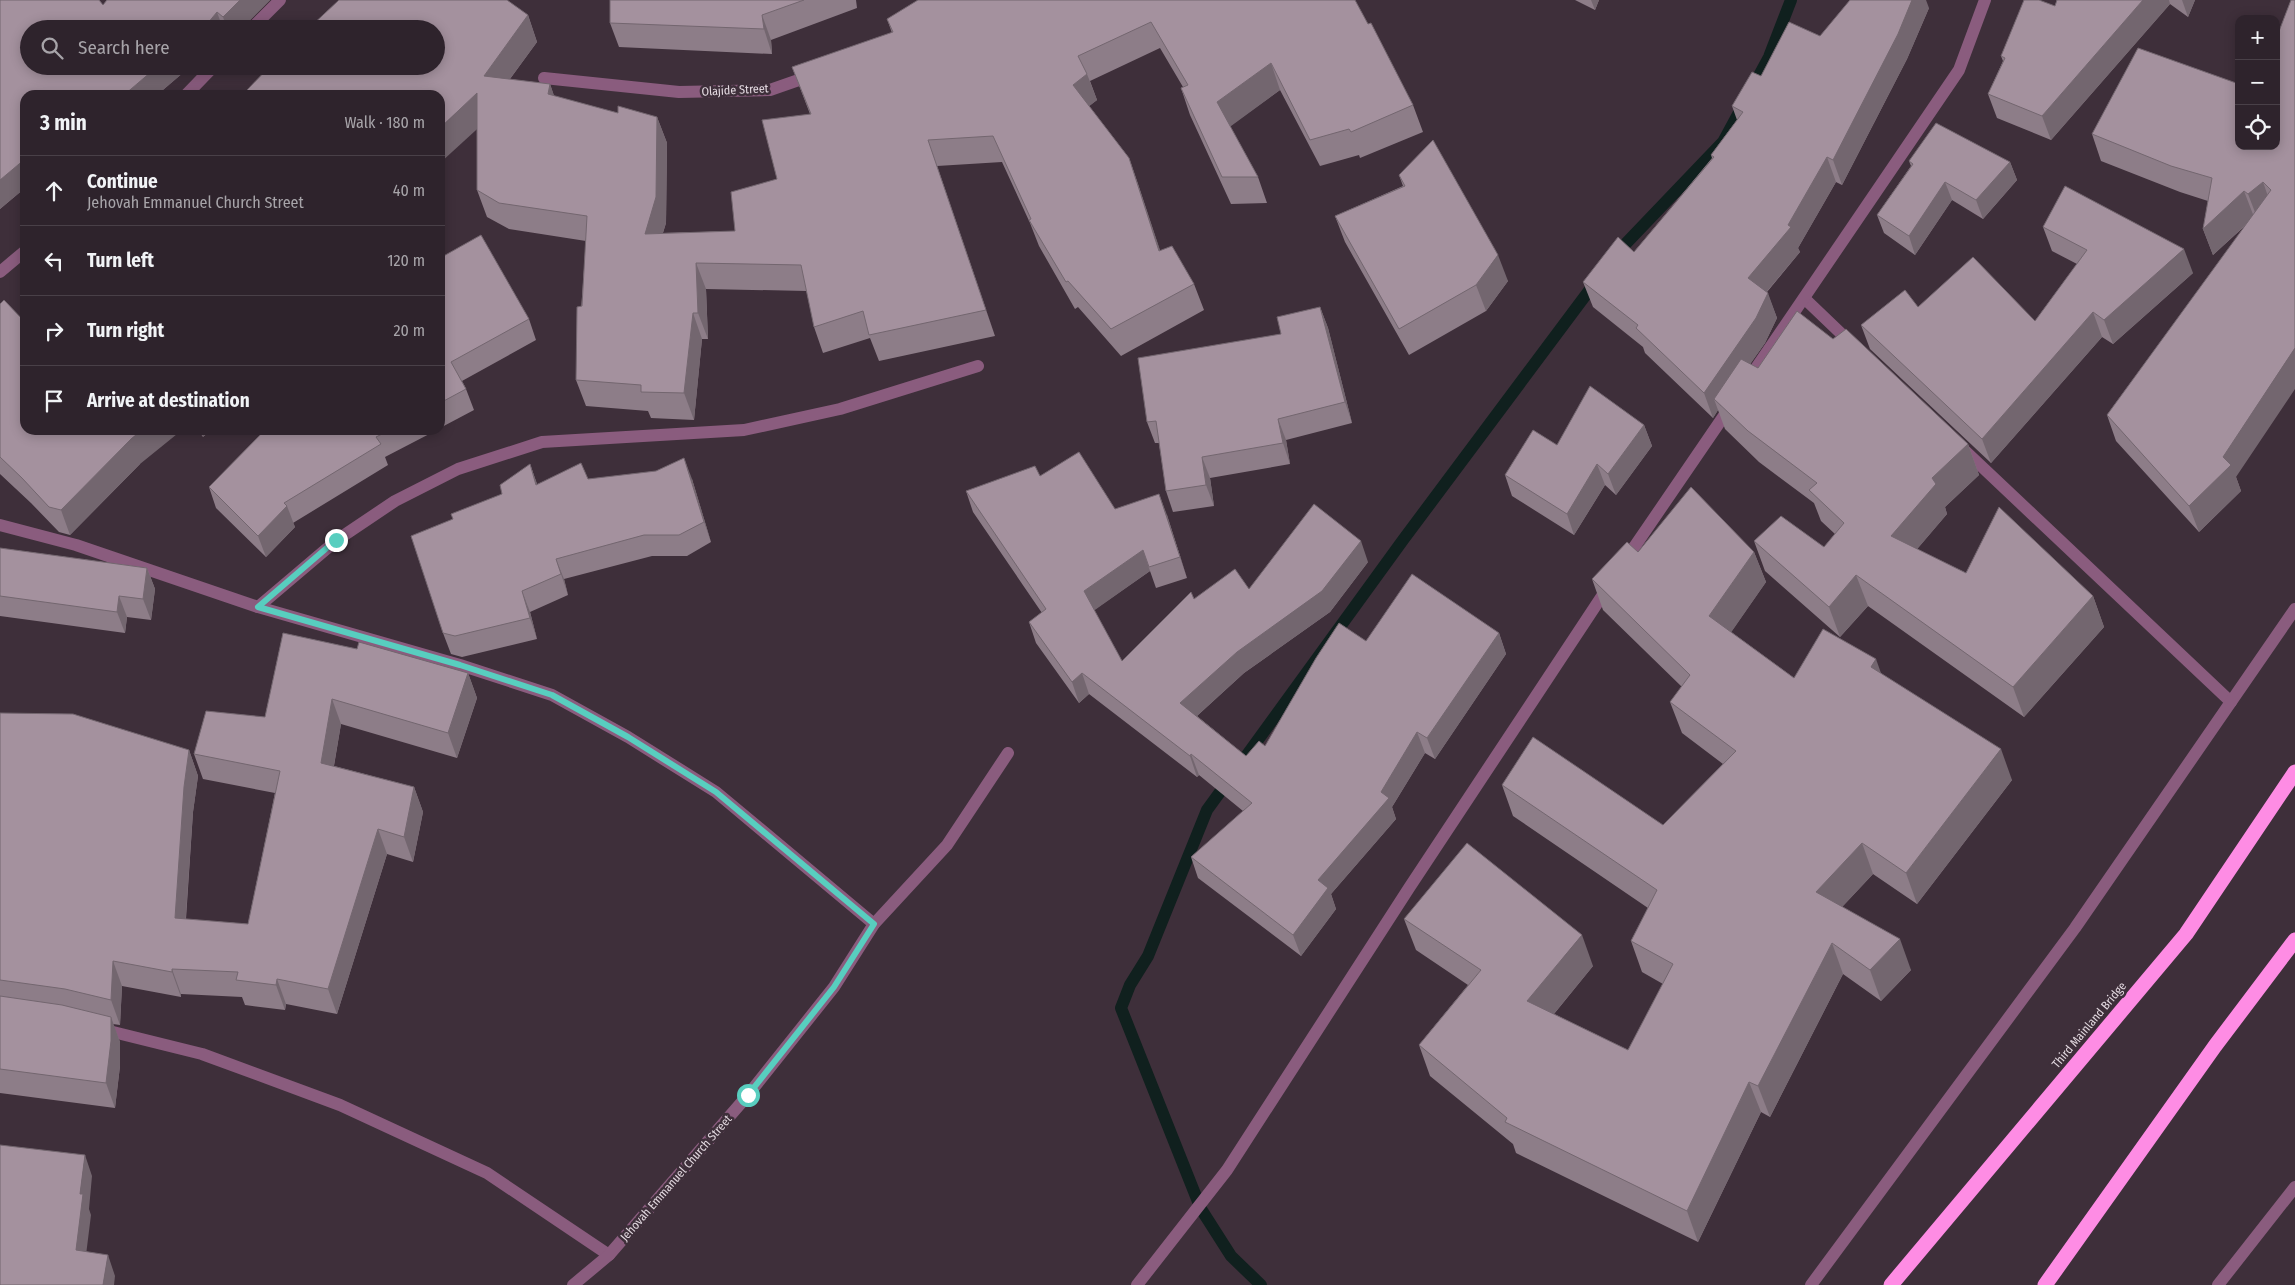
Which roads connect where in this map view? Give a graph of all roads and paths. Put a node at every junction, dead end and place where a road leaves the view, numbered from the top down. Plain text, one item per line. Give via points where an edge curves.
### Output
1 (280, 0) edge
2 (1985, 0) edge
3 (260, 20) edge
4 (825, 71) edge
5 (205, 75) edge
6 (544, 78) dead end
7 (191, 90) edge
8 (20, 255) edge
9 (0, 272) edge
10 (1805, 299) junction
11 (1863, 354) edge
12 (978, 366) dead end
13 (1949, 436) edge
14 (0, 525) edge
15 (258, 607) junction
16 (2295, 608) edge
17 (2231, 702) junction
18 (1008, 753) dead end
19 (2295, 772) edge
20 (874, 924) junction
21 (2295, 940) edge
22 (92, 1027) edge
23 (2295, 1187) edge
24 (609, 1254) junction
25 (573, 1285) edge
26 (1137, 1285) edge
27 (1811, 1285) edge
28 (1891, 1285) edge
29 (2045, 1285) edge
30 (2218, 1285) edge

1 - 3 street
2 - 10 street via 1959,70
4 - 6 street, Olajide Street via 770,90 679,92
5 - 7 street
8 - 9 street
10 - 11 street
10 - 26 street via 1638,541 1227,1170
12 - 15 street via 840,409 744,430 542,442 458,469 395,501 336,540
13 - 17 street
14 - 15 street via 76,545
15 - 20 street via 552,695 628,737 716,792
16 - 17 street
17 - 27 street via 2074,928
18 - 20 street, Jehovah Emmanuel Church Street via 947,845
19 - 28 highway, Third Mainland Bridge via 2186,934
20 - 24 street, Jehovah Emmanuel Church Street via 834,987 748,1095
21 - 29 highway via 2215,1046
22 - 24 street via 202,1054 340,1105 487,1173
23 - 30 street
24 - 25 street, Jehovah Emmanuel Church Street

